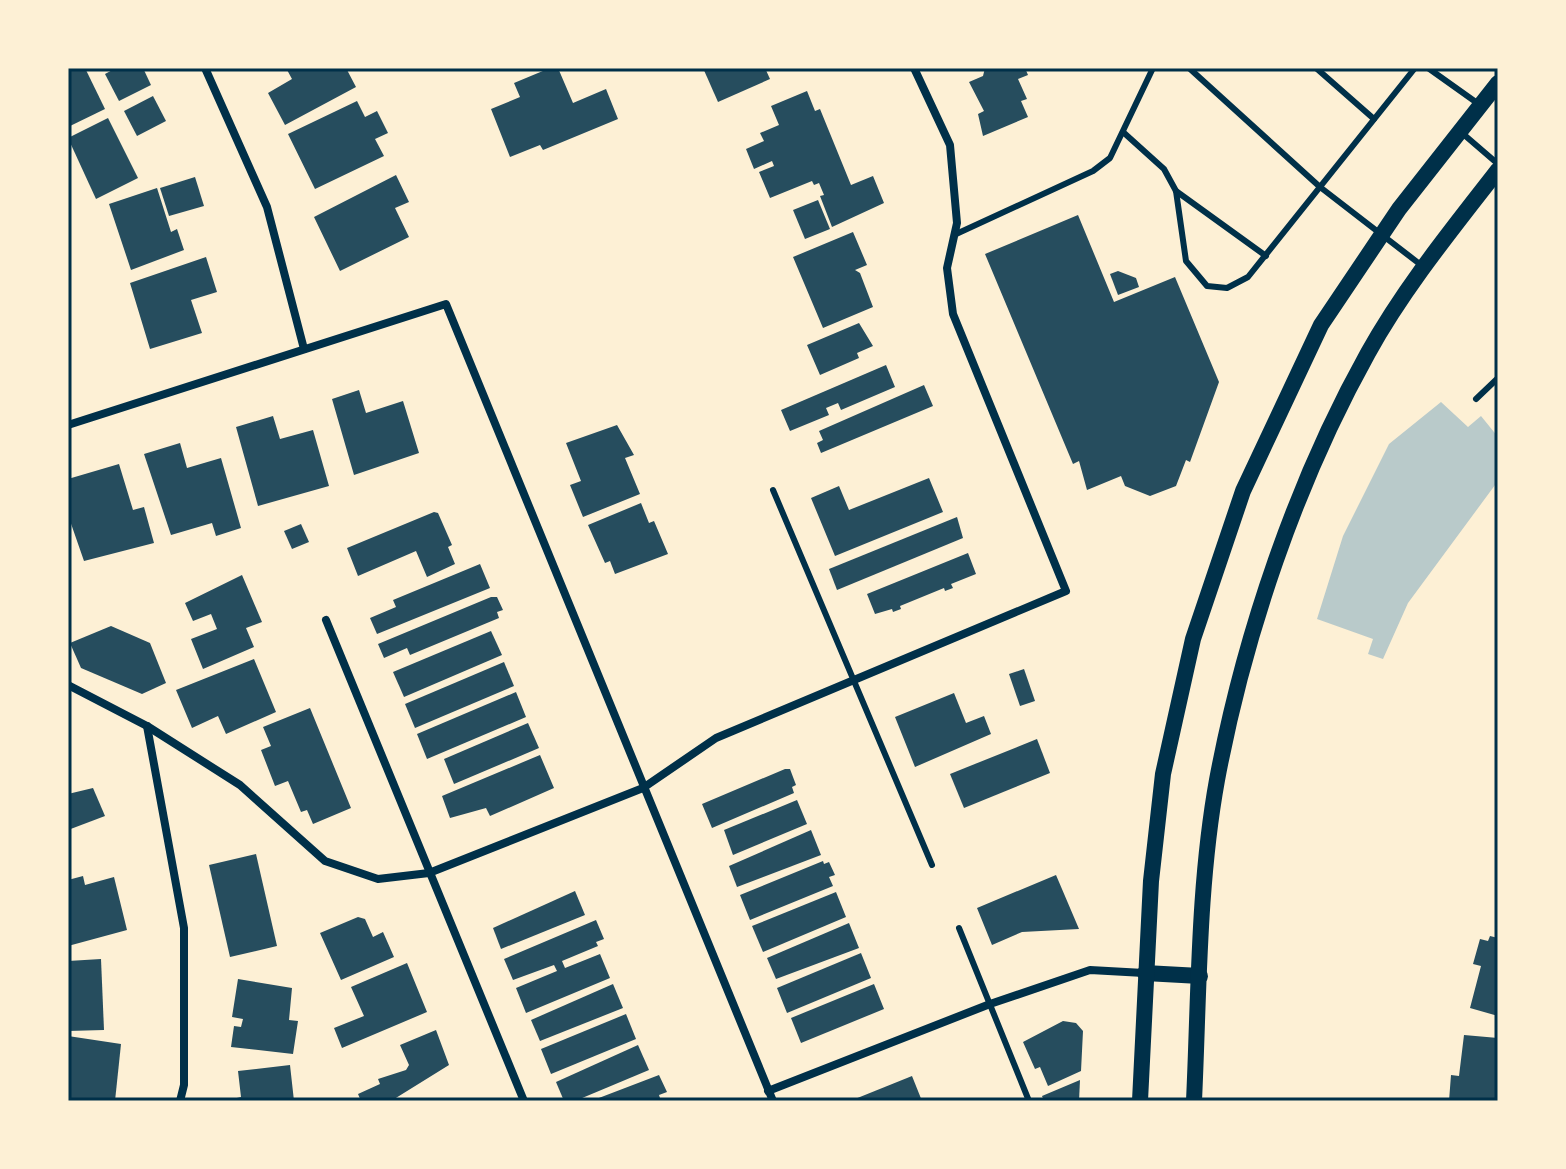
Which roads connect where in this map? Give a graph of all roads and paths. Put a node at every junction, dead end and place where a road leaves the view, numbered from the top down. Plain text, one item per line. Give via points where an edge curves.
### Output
1 (205, 68) edge
2 (914, 68) edge
3 (1153, 68) edge
4 (1189, 68) edge
5 (1316, 68) edge
6 (1415, 68) edge
7 (1428, 68) edge
8 (1498, 83) edge
9 (1480, 105) junction
10 (1374, 119) junction
11 (1459, 131) junction
12 (1123, 132) junction
13 (1498, 164) edge
14 (1498, 170) edge
15 (1320, 187) junction
16 (1176, 191) junction
17 (954, 235) junction
18 (1381, 235) junction
19 (1266, 256) junction
20 (1425, 268) junction
21 (304, 349) junction
22 (1498, 378) edge
23 (1476, 399) dead end
24 (68, 425) edge
25 (773, 490) dead end
26 (326, 620) dead end
27 (855, 680) junction
28 (68, 685) edge
29 (147, 726) junction
30 (643, 788) junction
31 (932, 865) dead end
32 (429, 873) junction
33 (959, 928) dead end
34 (1145, 973) junction
35 (1200, 976) junction
36 (990, 1004) junction
37 (768, 1091) junction
38 (180, 1101) edge
39 (524, 1101) edge
40 (773, 1101) edge
41 (1029, 1101) edge
42 (1140, 1101) edge
43 (1194, 1101) edge

1 - 21 street via 267,207
2 - 17 street via 950,145
3 - 12 lane
4 - 15 lane
5 - 10 lane
6 - 10 lane
7 - 9 lane
8 - 9 main road
9 - 11 main road
10 - 15 lane
11 - 13 lane
11 - 18 main road
12 - 16 lane via 1164,169
12 - 17 lane via 1110,158 1093,171
14 - 20 main road
15 - 18 lane
15 - 19 lane
16 - 19 lane
16 - 19 lane via 1186,261 1207,286 1227,288 1248,277
17 - 27 street via 947,268 953,314 1066,591
18 - 20 lane
18 - 34 main road via 1321,325 1243,491 1193,639 1163,774
20 - 35 main road via 1368,353 1293,512 1245,653 1216,783
21 - 24 street
21 - 30 street via 446,304
22 - 23 lane
25 - 27 lane
26 - 32 street
27 - 30 street via 716,738
27 - 31 lane
28 - 29 street
29 - 32 street via 240,785 325,861 378,879
29 - 38 street via 184,928
30 - 32 street
30 - 37 street
32 - 39 street
33 - 36 lane
34 - 35 main road
34 - 36 street via 1090,970
34 - 42 main road
35 - 43 main road
36 - 37 street
36 - 41 lane
37 - 40 street

